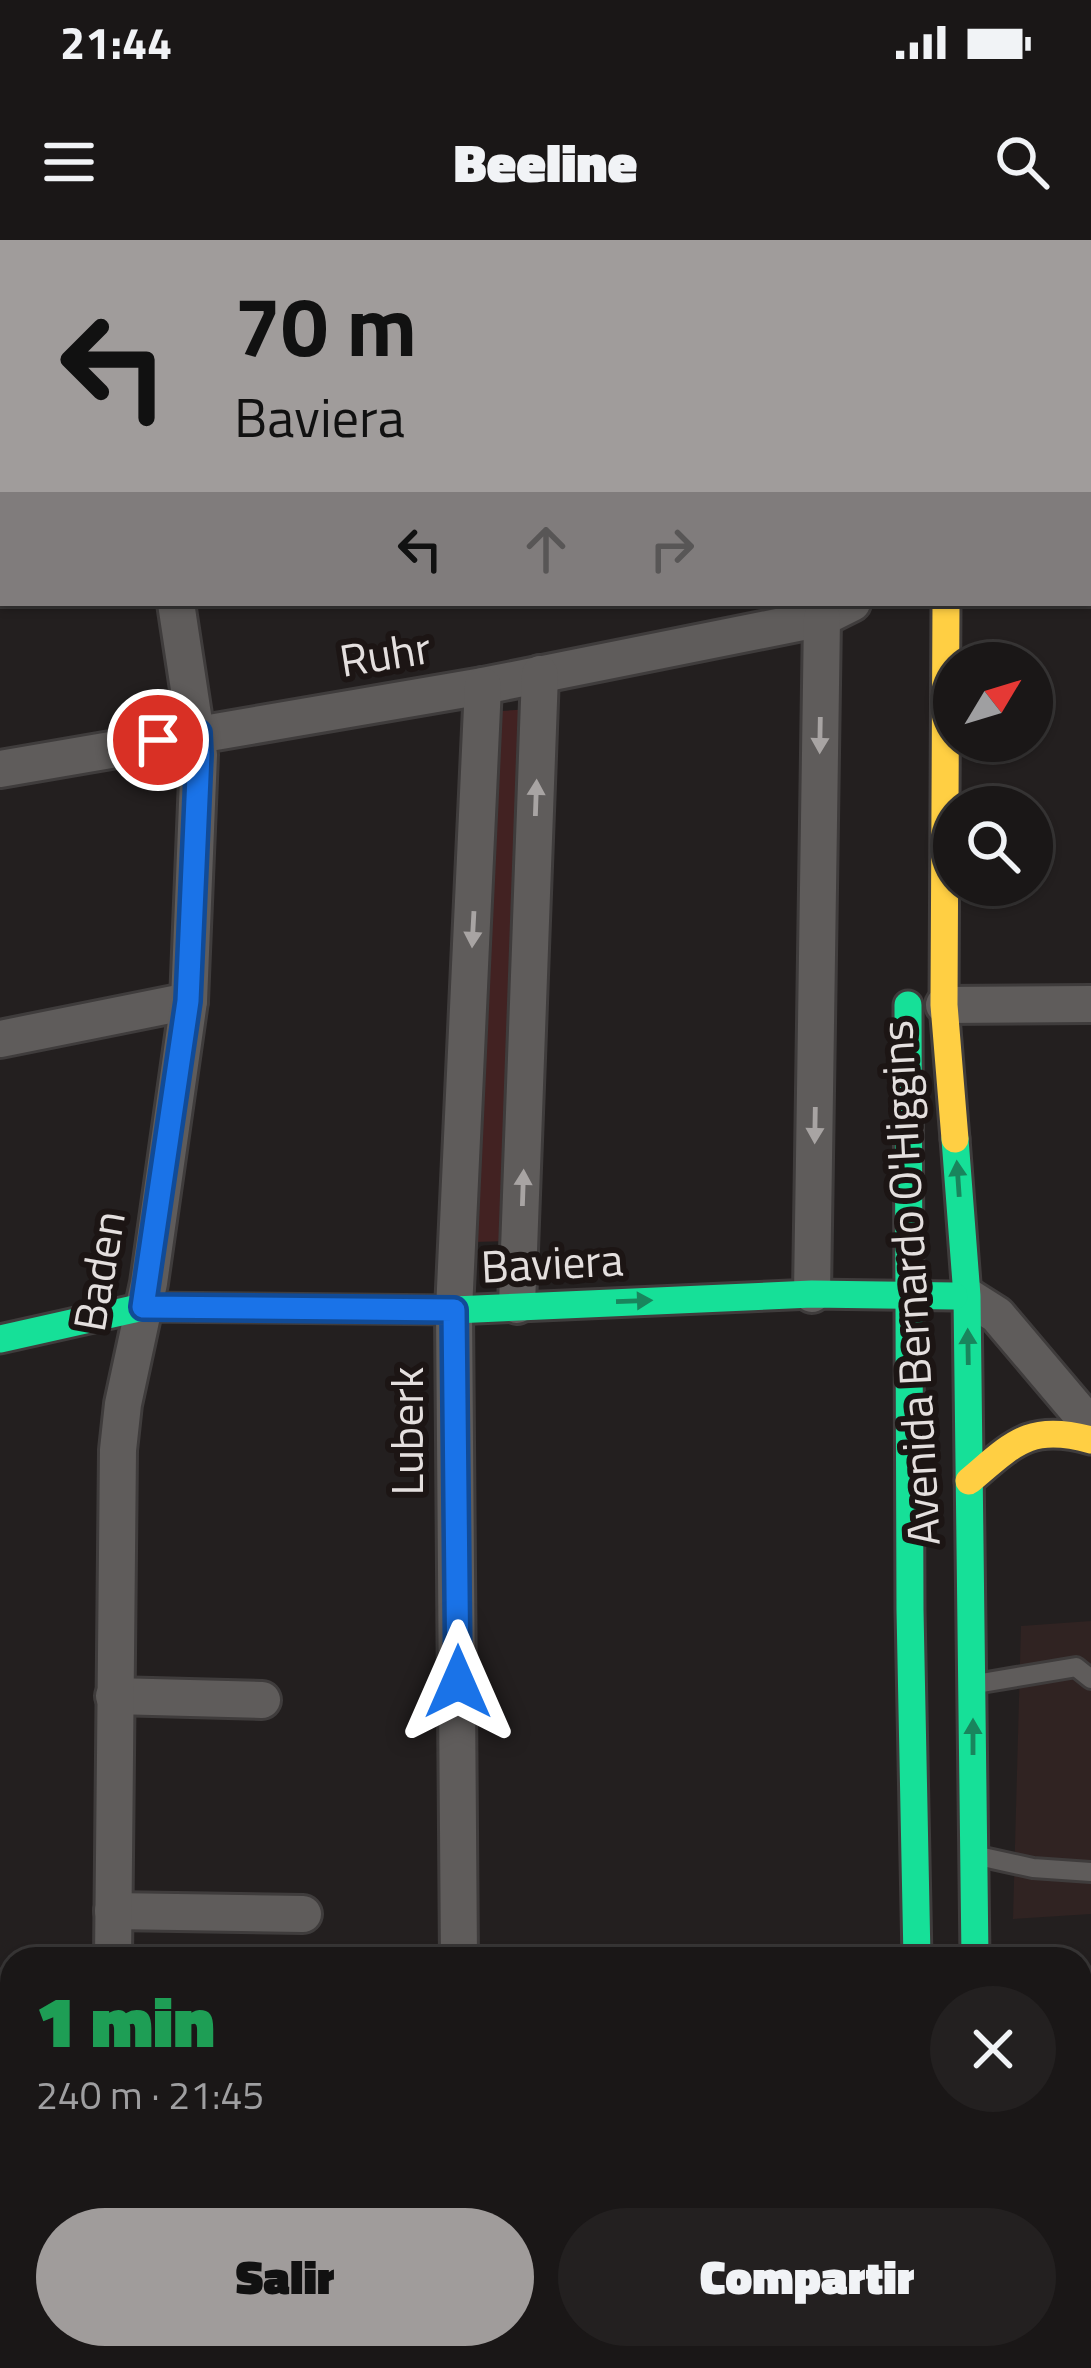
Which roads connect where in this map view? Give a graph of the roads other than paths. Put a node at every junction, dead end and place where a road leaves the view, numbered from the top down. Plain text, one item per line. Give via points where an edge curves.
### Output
1 (177, 606) edge
2 (946, 606) edge
3 (837, 610) edge
4 (540, 674) junction
5 (483, 686) junction
6 (198, 733) junction
7 (0, 770) edge
8 (908, 974) dead end
9 (188, 1001) junction
10 (944, 1004) junction
11 (1091, 1004) edge
12 (0, 1039) edge
13 (812, 1294) junction
14 (967, 1296) junction
15 (911, 1297) junction
16 (517, 1305) junction
17 (143, 1307) junction
18 (454, 1310) junction
19 (0, 1339) edge
20 (1091, 1426) edge
21 (1091, 1440) edge
22 (970, 1481) junction
23 (1091, 1679) edge
24 (973, 1684) junction
25 (114, 1696) junction
26 (262, 1700) dead end
27 (915, 1854) junction
28 (972, 1854) junction
29 (1091, 1872) edge
30 (113, 1911) junction
31 (302, 1913) dead end
32 (113, 1947) edge
33 (459, 1947) edge
34 (917, 1947) edge
35 (975, 1947) edge

1 - 6 street, Baden
2 - 10 main road, Avenida Bernardo O'Higgins
3 - 4 street, Ruhr
3 -> 13 street, Avenida Bernardo O'Higgins
4 - 5 street, Ruhr
16 -> 4 street
5 - 6 street, Ruhr
5 -> 18 street, Luberk
6 - 7 street, Ruhr
6 - 9 street, Baden
8 - 15 main road, Avenida Bernardo O'Higgins
9 - 12 street
9 - 17 street, Baden
10 - 11 street
14 -> 10 main road, Avenida Bernardo O'Higgins
13 - 15 main road, Baviera
16 -> 13 main road, Baviera
14 - 15 main road, Baviera
14 - 20 street via 997,1315
22 -> 14 main road, Avenida Bernardo O'Higgins
15 - 27 main road, Avenida Bernardo O'Higgins
16 - 18 main road, Baviera
17 - 18 main road, Baviera
17 - 19 main road, Baviera
17 - 25 street, Baden via 118,1450
18 - 33 street, Luberk
21 - 22 main road via 1049,1429 1019,1438
22 - 24 main road, Avenida Bernardo O'Higgins
23 - 24 lane via 1076,1667
28 -> 24 main road, Avenida Bernardo O'Higgins
25 - 26 street
25 - 30 street, Baden
27 - 28 main road
27 - 34 main road, Avenida Bernardo O'Higgins
28 - 29 lane
28 - 35 main road, Avenida Bernardo O'Higgins
30 - 31 street
30 - 32 street, Baden

